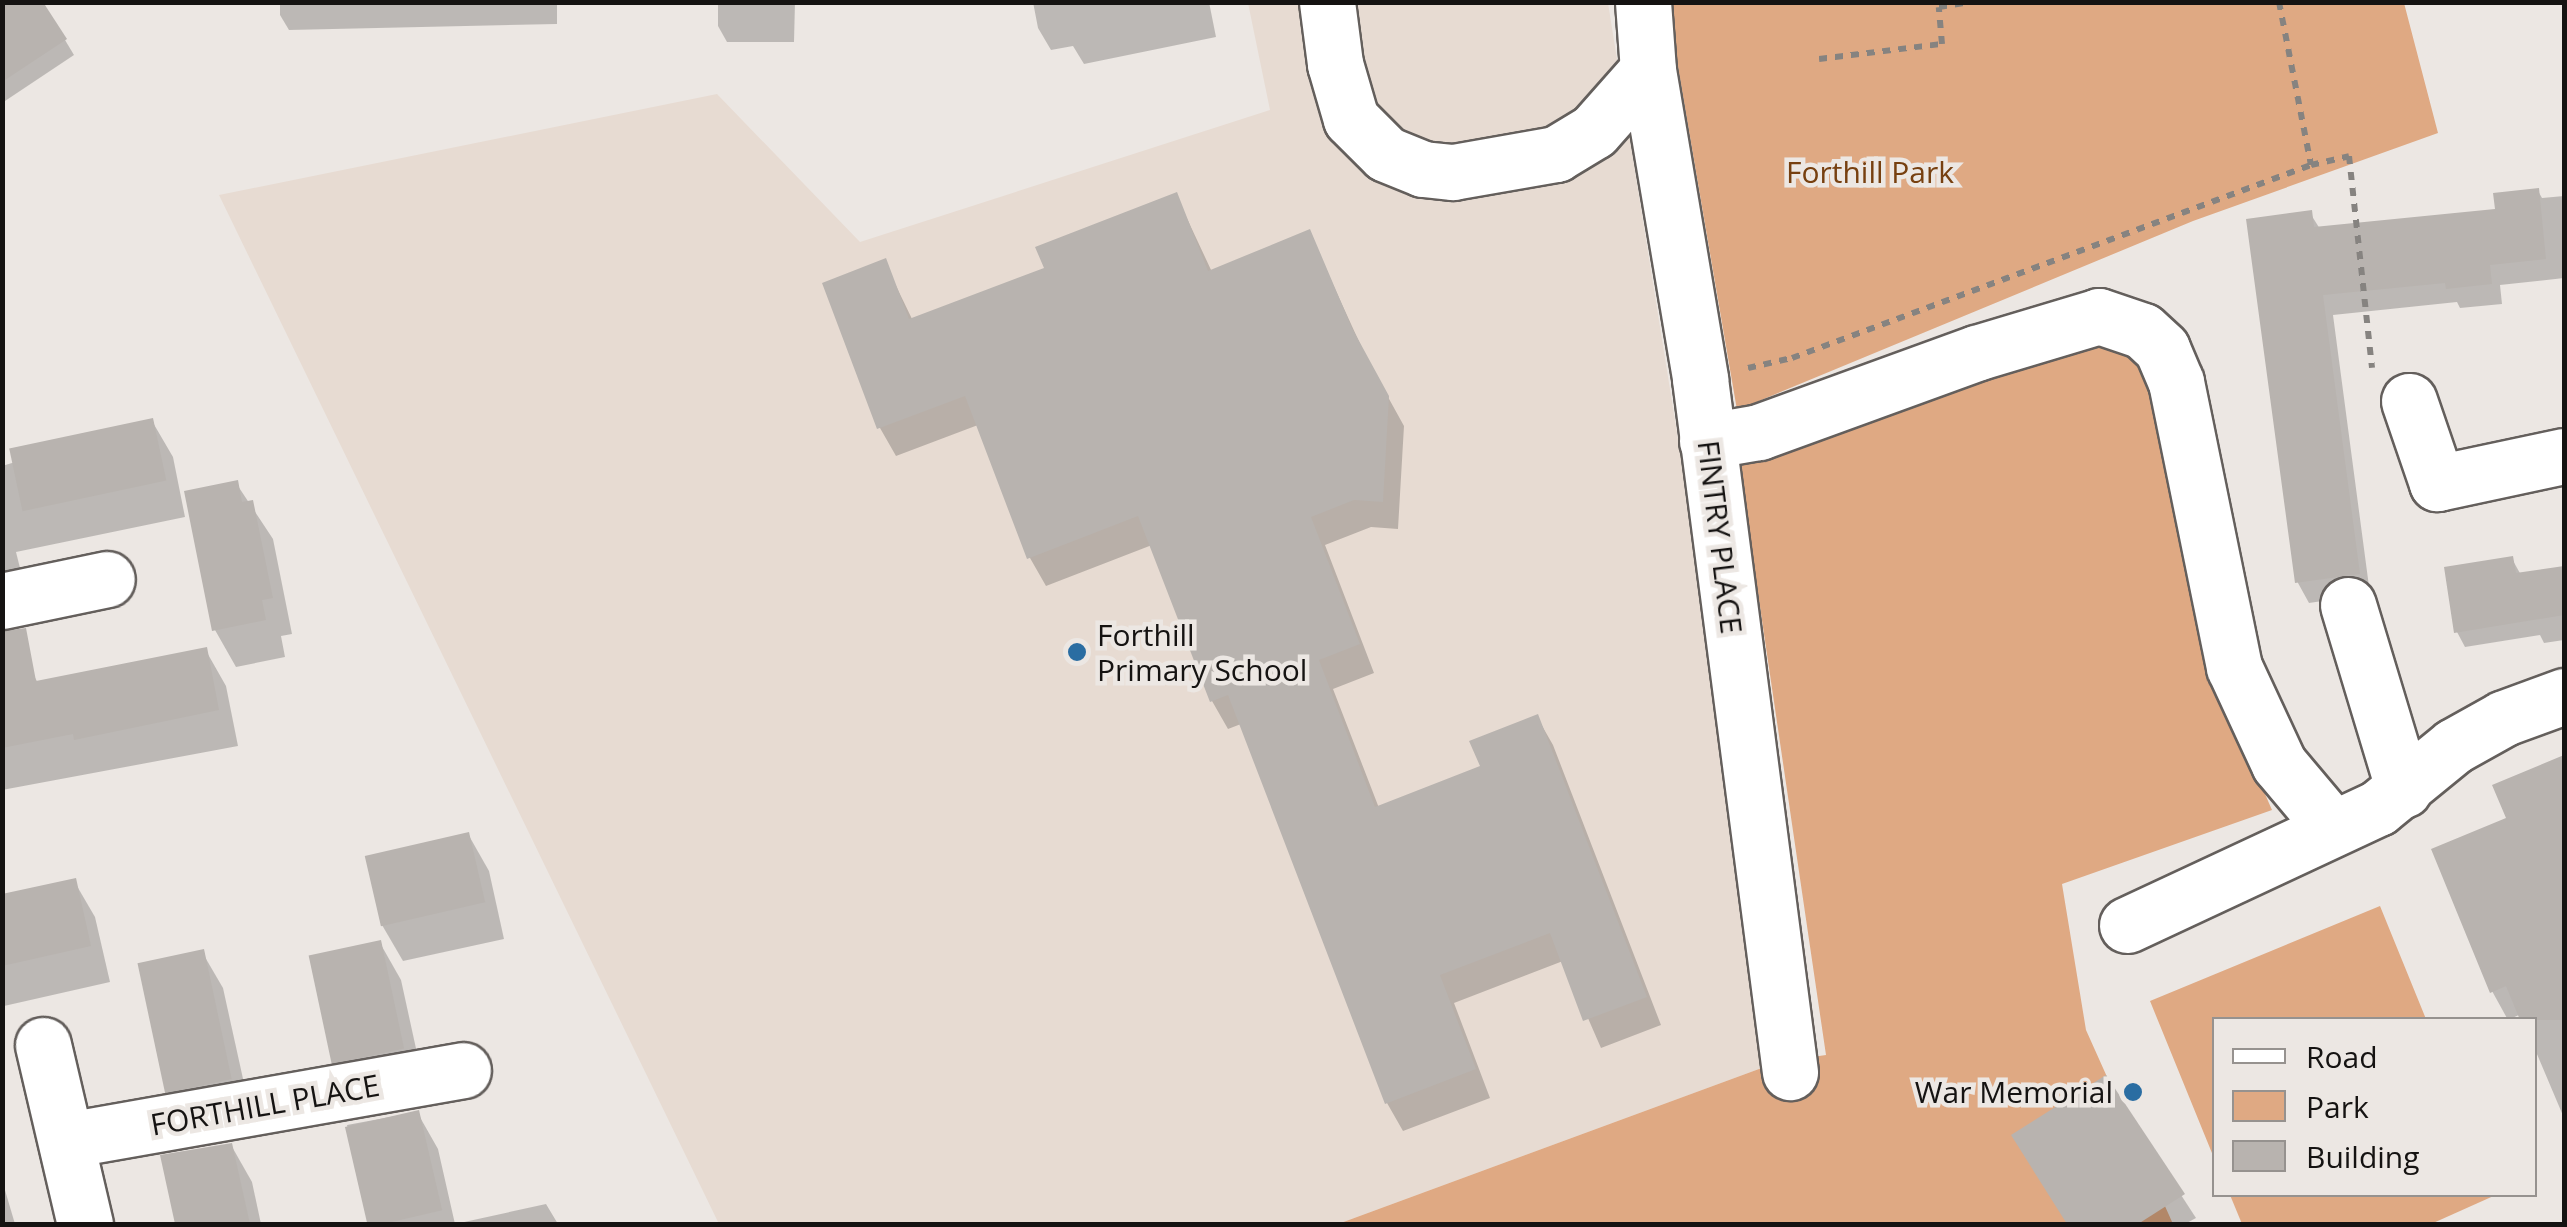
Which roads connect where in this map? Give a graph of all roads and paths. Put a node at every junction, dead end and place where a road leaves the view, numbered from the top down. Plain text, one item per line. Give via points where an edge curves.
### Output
1 (1327, 2) edge
2 (1642, 2) edge
3 (1972, 2) edge
4 (2280, 2) edge
5 (1819, 60) dead end
6 (1648, 70) junction
7 (2311, 166) junction
8 (1700, 379) junction
9 (2409, 401) joint
10 (1707, 442) junction
11 (2564, 456) edge
12 (107, 580) dead end
13 (2, 601) edge
14 (2348, 605) dead end
15 (2564, 696) edge
16 (2404, 790) junction
17 (2332, 826) junction
18 (2126, 925) dead end
19 (43, 1045) dead end
20 (464, 1070) dead end
21 (1790, 1072) dead end
22 (66, 1140) junction
23 (84, 1224) edge

1 - 6 street via 1351,118 1386,154 1423,170 1454,172 1556,154 1594,131
2 - 6 street, FINTRY PLACE
3 - 5 path via 1939,7 1942,44
4 - 7 path
6 - 8 street, FINTRY PLACE
7 - 8 path via 1792,358
7 - 9 path via 2349,156 2375,394
8 - 10 street, FINTRY PLACE
9 - 11 street via 2437,483
10 - 17 street via 1759,432 2099,316 2143,331 2162,348 2176,382 2234,667 2279,764
10 - 21 street, FINTRY PLACE
12 - 13 street
14 - 16 street
15 - 16 street via 2454,746
16 - 17 street
17 - 18 street
19 - 22 street
20 - 22 street, FORTHILL PLACE
22 - 23 street

